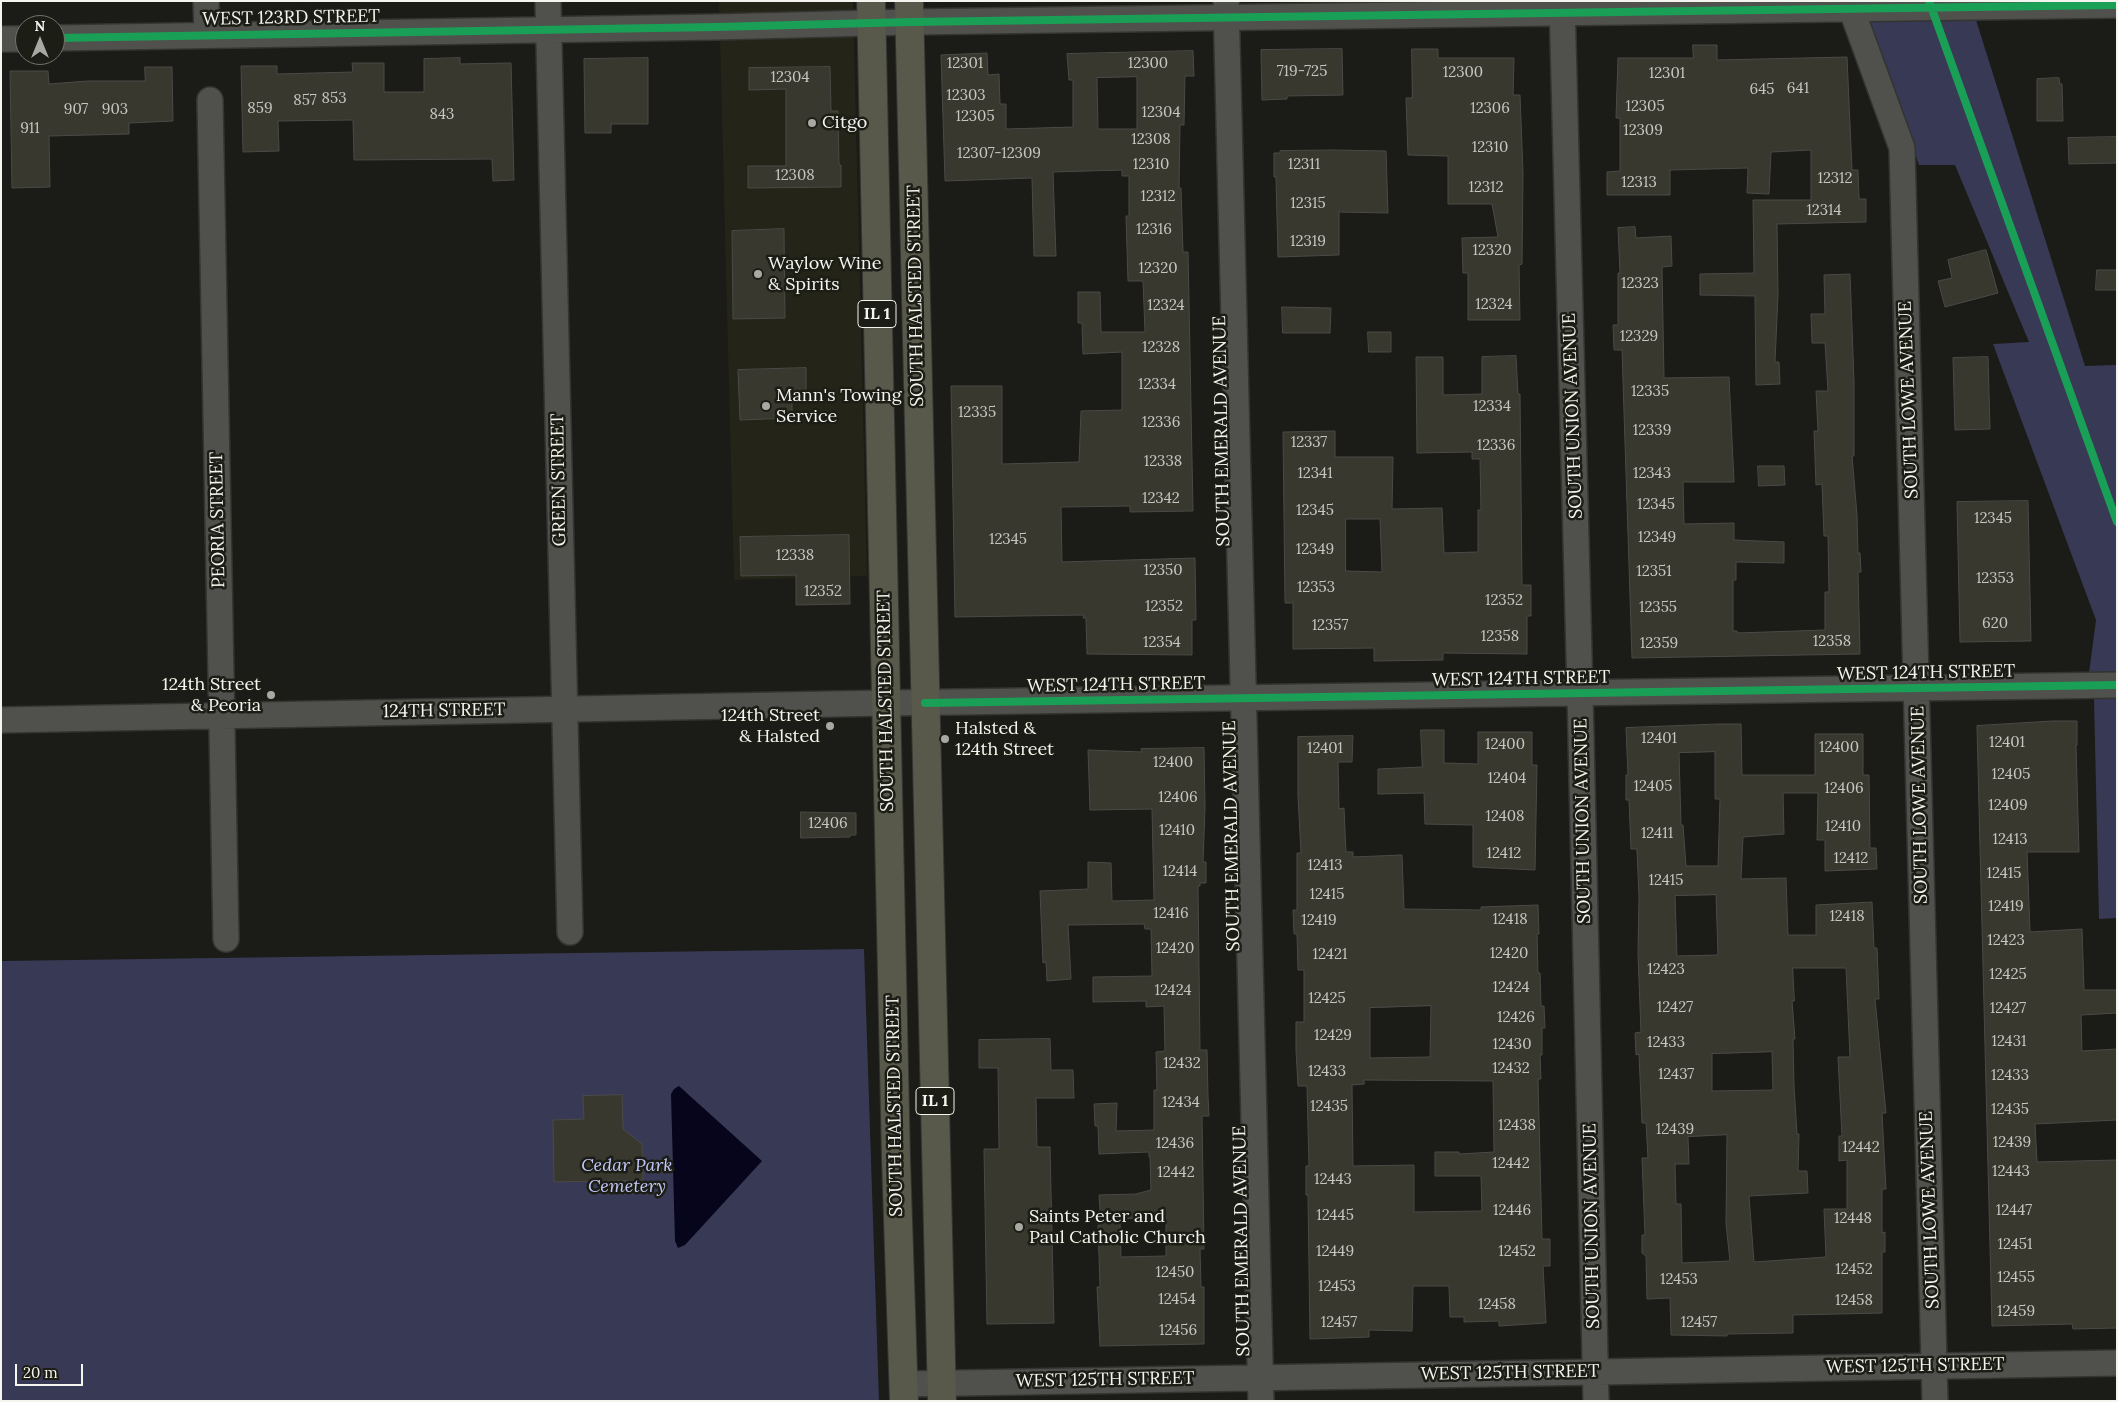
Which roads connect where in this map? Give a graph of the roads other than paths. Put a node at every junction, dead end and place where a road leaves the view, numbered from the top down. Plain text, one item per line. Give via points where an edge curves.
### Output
1 (206, 1) edge
2 (548, 1) edge
3 (1981, 4) edge
4 (2117, 5) edge
5 (1562, 7) edge
6 (1851, 8) junction
7 (1226, 9) edge
8 (871, 12) edge
9 (909, 12) edge
10 (548, 29) junction
11 (207, 35) junction
12 (65, 38) edge
13 (1, 39) edge
14 (15, 39) edge
15 (210, 100) dead end
16 (2117, 685) edge
17 (1917, 688) junction
18 (1580, 693) junction
19 (1244, 698) junction
20 (886, 703) junction
21 (925, 703) junction
22 (564, 709) junction
23 (222, 715) junction
24 (1, 720) edge
25 (570, 932) dead end
26 (226, 940) dead end
27 (2117, 1363) edge
28 (1934, 1366) junction
29 (1595, 1372) junction
30 (1261, 1389) edge
31 (904, 1392) edge
32 (942, 1392) edge
33 (1596, 1401) edge
34 (1935, 1401) edge

1 - 11 street
2 - 10 street, GREEN STREET
3 - 4 street, WEST 123RD STREET
3 - 6 street, WEST 123RD STREET
5 - 6 street, WEST 123RD STREET
5 - 7 street, WEST 123RD STREET
5 - 18 street, SOUTH UNION AVENUE
6 - 17 street, SOUTH LOWE AVENUE via 1902,148
7 - 9 street, WEST 123RD STREET
7 - 19 street, SOUTH EMERALD AVENUE
8 - 9 street, WEST 123RD STREET
8 - 10 street, WEST 123RD STREET
8 - 20 main road, SOUTH HALSTED STREET / IL 1
9 - 21 main road, SOUTH HALSTED STREET / IL 1
10 - 11 street, WEST 123RD STREET
10 - 22 street, GREEN STREET
11 - 12 street, WEST 123RD STREET
13 - 14 street
15 - 23 street, PEORIA STREET
16 - 17 street, WEST 124TH STREET
17 - 18 street, WEST 124TH STREET
17 - 28 street, SOUTH LOWE AVENUE
18 - 19 street, WEST 124TH STREET
18 - 29 street, SOUTH UNION AVENUE
19 - 21 street, WEST 124TH STREET
19 - 30 street, SOUTH EMERALD AVENUE
20 - 21 street, WEST 124TH STREET
20 - 22 street, 124TH STREET
20 - 31 main road, SOUTH HALSTED STREET / IL 1
21 - 32 main road, SOUTH HALSTED STREET / IL 1
22 - 23 street, 124TH STREET
22 - 25 street, GREEN STREET
23 - 24 street, 124TH STREET
23 - 26 street, PEORIA STREET
27 - 28 street, WEST 125TH STREET
28 - 29 street, WEST 125TH STREET
28 - 34 street, SOUTH LOWE AVENUE
29 - 30 street, WEST 125TH STREET
29 - 33 street, SOUTH UNION AVENUE
30 - 32 street, WEST 125TH STREET
31 - 32 street, WEST 125TH STREET

